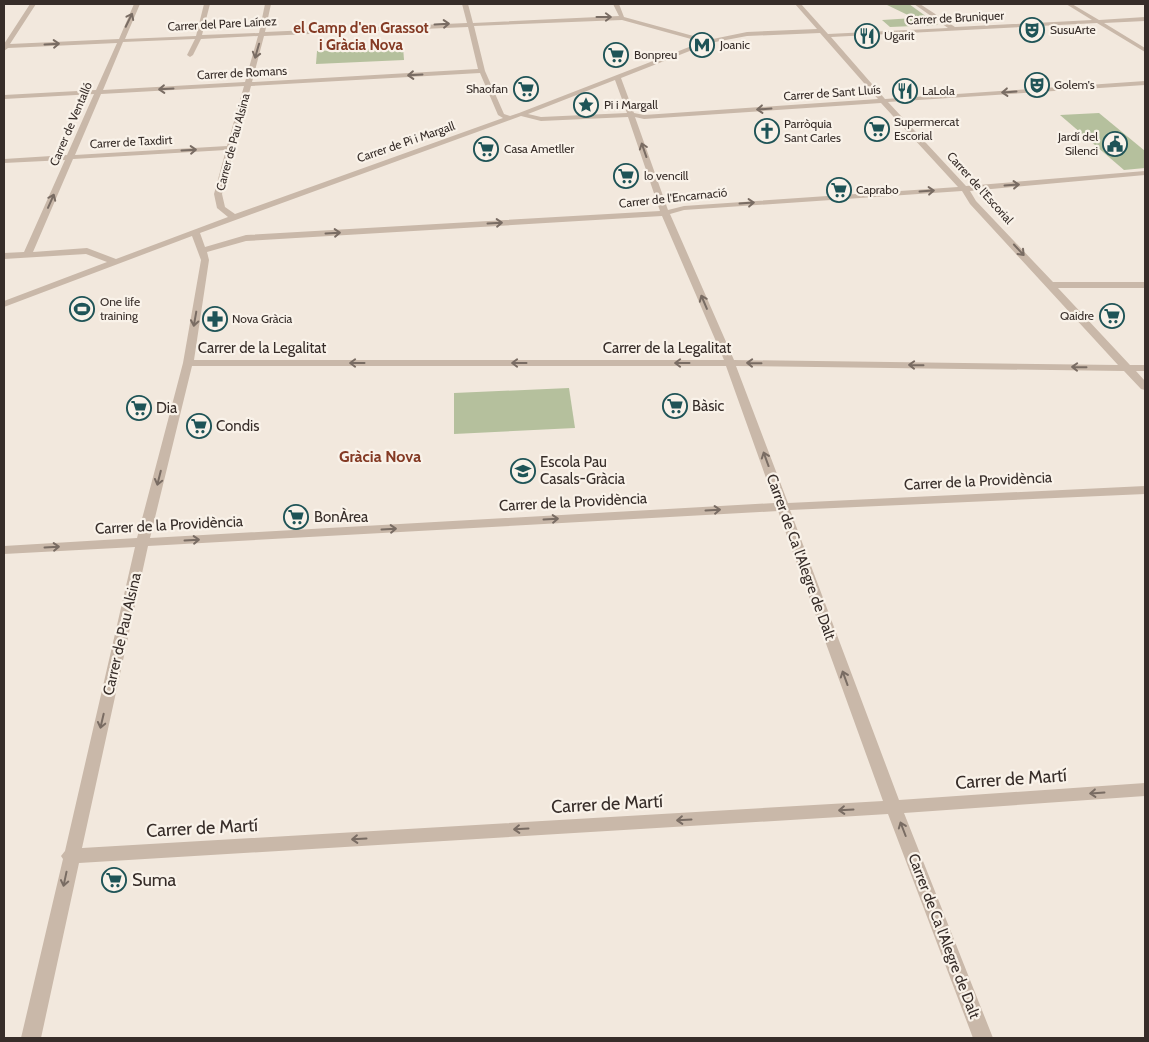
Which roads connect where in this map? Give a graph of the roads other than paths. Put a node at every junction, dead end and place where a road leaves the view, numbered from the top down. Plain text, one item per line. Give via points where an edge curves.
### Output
1 (33, 4) edge
2 (137, 4) edge
3 (206, 4) edge
4 (268, 4) edge
5 (465, 4) edge
6 (616, 4) edge
7 (798, 4) edge
8 (917, 4) edge
9 (1069, 4) edge
10 (622, 18) junction
11 (1145, 19) edge
12 (1100, 22) junction
13 (470, 23) junction
14 (954, 29) junction
15 (262, 33) junction
16 (823, 33) junction
17 (198, 36) junction
18 (120, 40) junction
19 (708, 42) junction
20 (5, 47) edge
21 (1145, 50) edge
22 (190, 56) dead end
23 (482, 71) junction
24 (618, 78) junction
25 (1145, 83) edge
26 (248, 84) junction
27 (98, 92) junction
28 (4, 97) edge
29 (883, 102) junction
30 (521, 114) junction
31 (632, 115) junction
32 (511, 118) junction
33 (230, 148) junction
34 (71, 157) junction
35 (4, 161) edge
36 (1145, 173) edge
37 (964, 188) junction
38 (664, 213) junction
39 (234, 217) junction
40 (195, 231) junction
41 (203, 250) junction
42 (27, 255) junction
43 (4, 256) edge
44 (116, 262) junction
45 (1052, 285) junction
46 (1145, 285) edge
47 (4, 304) edge
48 (188, 363) junction
49 (730, 363) junction
50 (1127, 368) junction
51 (1145, 368) edge
52 (1145, 387) edge
53 (1145, 490) edge
54 (783, 507) junction
55 (143, 540) junction
56 (4, 550) edge
57 (1145, 789) edge
58 (894, 807) junction
59 (70, 856) junction
60 (31, 1038) edge
61 (983, 1038) edge

1 - 20 street
18 -> 2 street, Carrer de Ventalló
3 - 17 street
4 - 15 street, Carrer de Pau Alsina
5 - 13 street
6 - 10 street
7 - 16 street, Carrer de l'Escorial
8 - 14 street
9 - 12 street
13 -> 10 street, Carrer del Pare Laínez
10 - 19 street, Carrer del Pare Laínez
11 - 12 street, Carrer de Bruniquer
12 - 14 street, Carrer de Bruniquer
12 - 21 street
15 -> 13 street, Carrer del Pare Laínez
13 - 23 street
14 - 16 street, Carrer de Bruniquer
15 - 17 street, Carrer del Pare Laínez
15 -> 26 street, Carrer de Pau Alsina
16 - 19 street, Carrer de Pi i Margall via 748,34
16 - 29 street, Carrer de l'Escorial
17 - 18 street, Carrer del Pare Laínez
17 - 22 street
20 -> 18 street, Carrer del Pare Laínez
18 - 27 street, Carrer de Ventalló
19 - 24 street, Carrer de Pi i Margall
23 -> 26 street, Carrer de Romans
23 - 32 street via 502,115
24 - 30 street, Carrer de Pi i Margall
24 - 31 street, Carrer de Ca l'Alegre de Dalt
25 -> 29 street, Carrer de Sant Lluís
26 -> 27 street, Carrer de Romans
26 - 33 street, Carrer de Pau Alsina
27 - 28 street, Carrer de Romans
27 - 34 street, Carrer de Ventalló
29 -> 31 street, Carrer de Sant Lluís
29 - 37 street, Carrer de l'Escorial
30 - 31 street, Carrer de Sant Lluís via 541,119
30 - 32 street, Carrer de Pi i Margall
38 -> 31 street, Carrer de Ca l'Alegre de Dalt
32 - 39 street, Carrer de Pi i Margall
34 -> 33 street, Carrer de Taxdirt
33 - 39 street, Carrer de Pau Alsina via 218,194 221,208
34 - 35 street, Carrer de Taxdirt
42 -> 34 street, Carrer de Ventalló
37 -> 36 street, Carrer de l'Encarnació
38 -> 37 street, Carrer de l'Encarnació via 684,208
37 -> 45 street, Carrer de l'Escorial
41 -> 38 street, Carrer de l'Encarnació via 246,238
49 -> 38 street, Carrer de Ca l'Alegre de Dalt
39 - 40 street, Carrer de Pi i Margall
40 - 41 street, Carrer de Pau Alsina
40 - 44 street, Carrer de Pi i Margall
41 -> 48 street, Carrer de Pau Alsina via 204,272
42 - 43 street
42 - 44 street via 87,251
44 - 47 street, Carrer de Pi i Margall
45 - 46 street
45 - 50 street, Carrer de l'Escorial
49 -> 48 street, Carrer de la Legalitat
48 -> 55 street, Carrer de Pau Alsina
50 -> 49 street, Carrer de la Legalitat
54 -> 49 street, Carrer de Ca l'Alegre de Dalt
50 - 51 street, Carrer de la Legalitat
50 - 52 street, Carrer de l'Escorial
53 - 54 street, Carrer de la Providència
55 -> 54 street, Carrer de la Providència
58 -> 54 street, Carrer de Ca l'Alegre de Dalt
56 -> 55 street, Carrer de la Providència
55 -> 59 street, Carrer de Pau Alsina
57 -> 58 street, Carrer de Martí
58 -> 59 street, Carrer de Martí
61 -> 58 street, Carrer de Ca l'Alegre de Dalt
59 -> 60 street, Carrer de Pau Alsina

